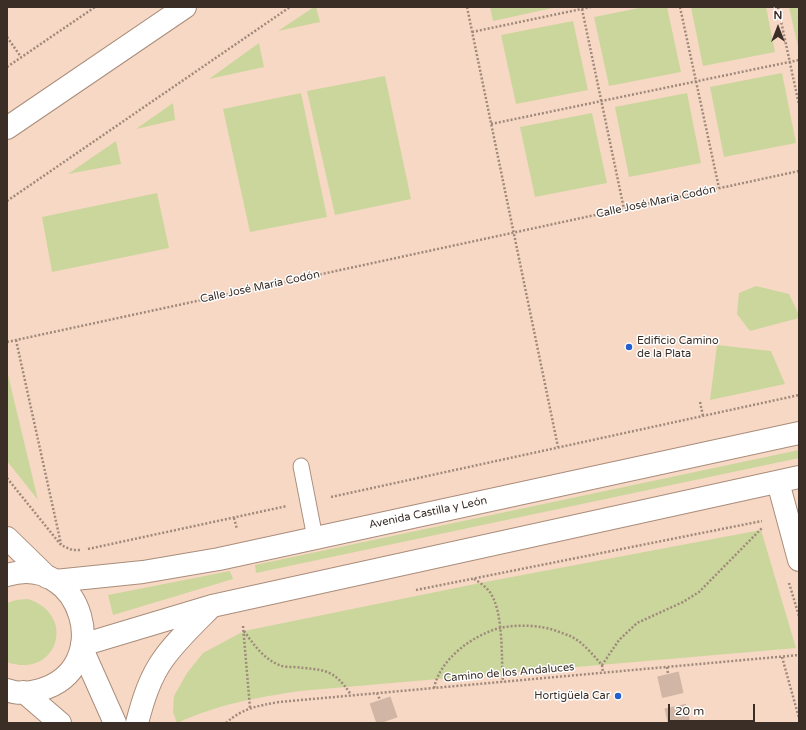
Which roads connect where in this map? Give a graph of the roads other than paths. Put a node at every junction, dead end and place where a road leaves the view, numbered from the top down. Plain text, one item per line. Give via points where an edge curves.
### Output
1 (185, 7) edge
2 (7, 128) edge
3 (799, 433) edge
4 (301, 466) dead end
5 (799, 477) edge
6 (778, 482) junction
7 (7, 538) edge
8 (315, 538) junction
9 (799, 560) edge
10 (7, 575) edge
11 (51, 579) junction
12 (212, 606) junction
13 (82, 647) junction
14 (16, 691) edge
15 (60, 723) edge
16 (115, 723) edge
17 (137, 723) edge

1 - 2 street
3 - 8 street, Avenida Castilla y León
4 - 8 lane
5 - 6 street
6 - 9 street
6 - 12 street
7 - 11 street
8 - 11 street, Avenida Castilla y León via 143,572
10 - 11 street via 24,572
11 - 13 street via 66,590 79,609 83,627
12 - 13 street
12 - 17 street via 164,658 142,702
13 - 14 street via 73,667 56,683 47,688
13 - 16 street
14 - 15 street

